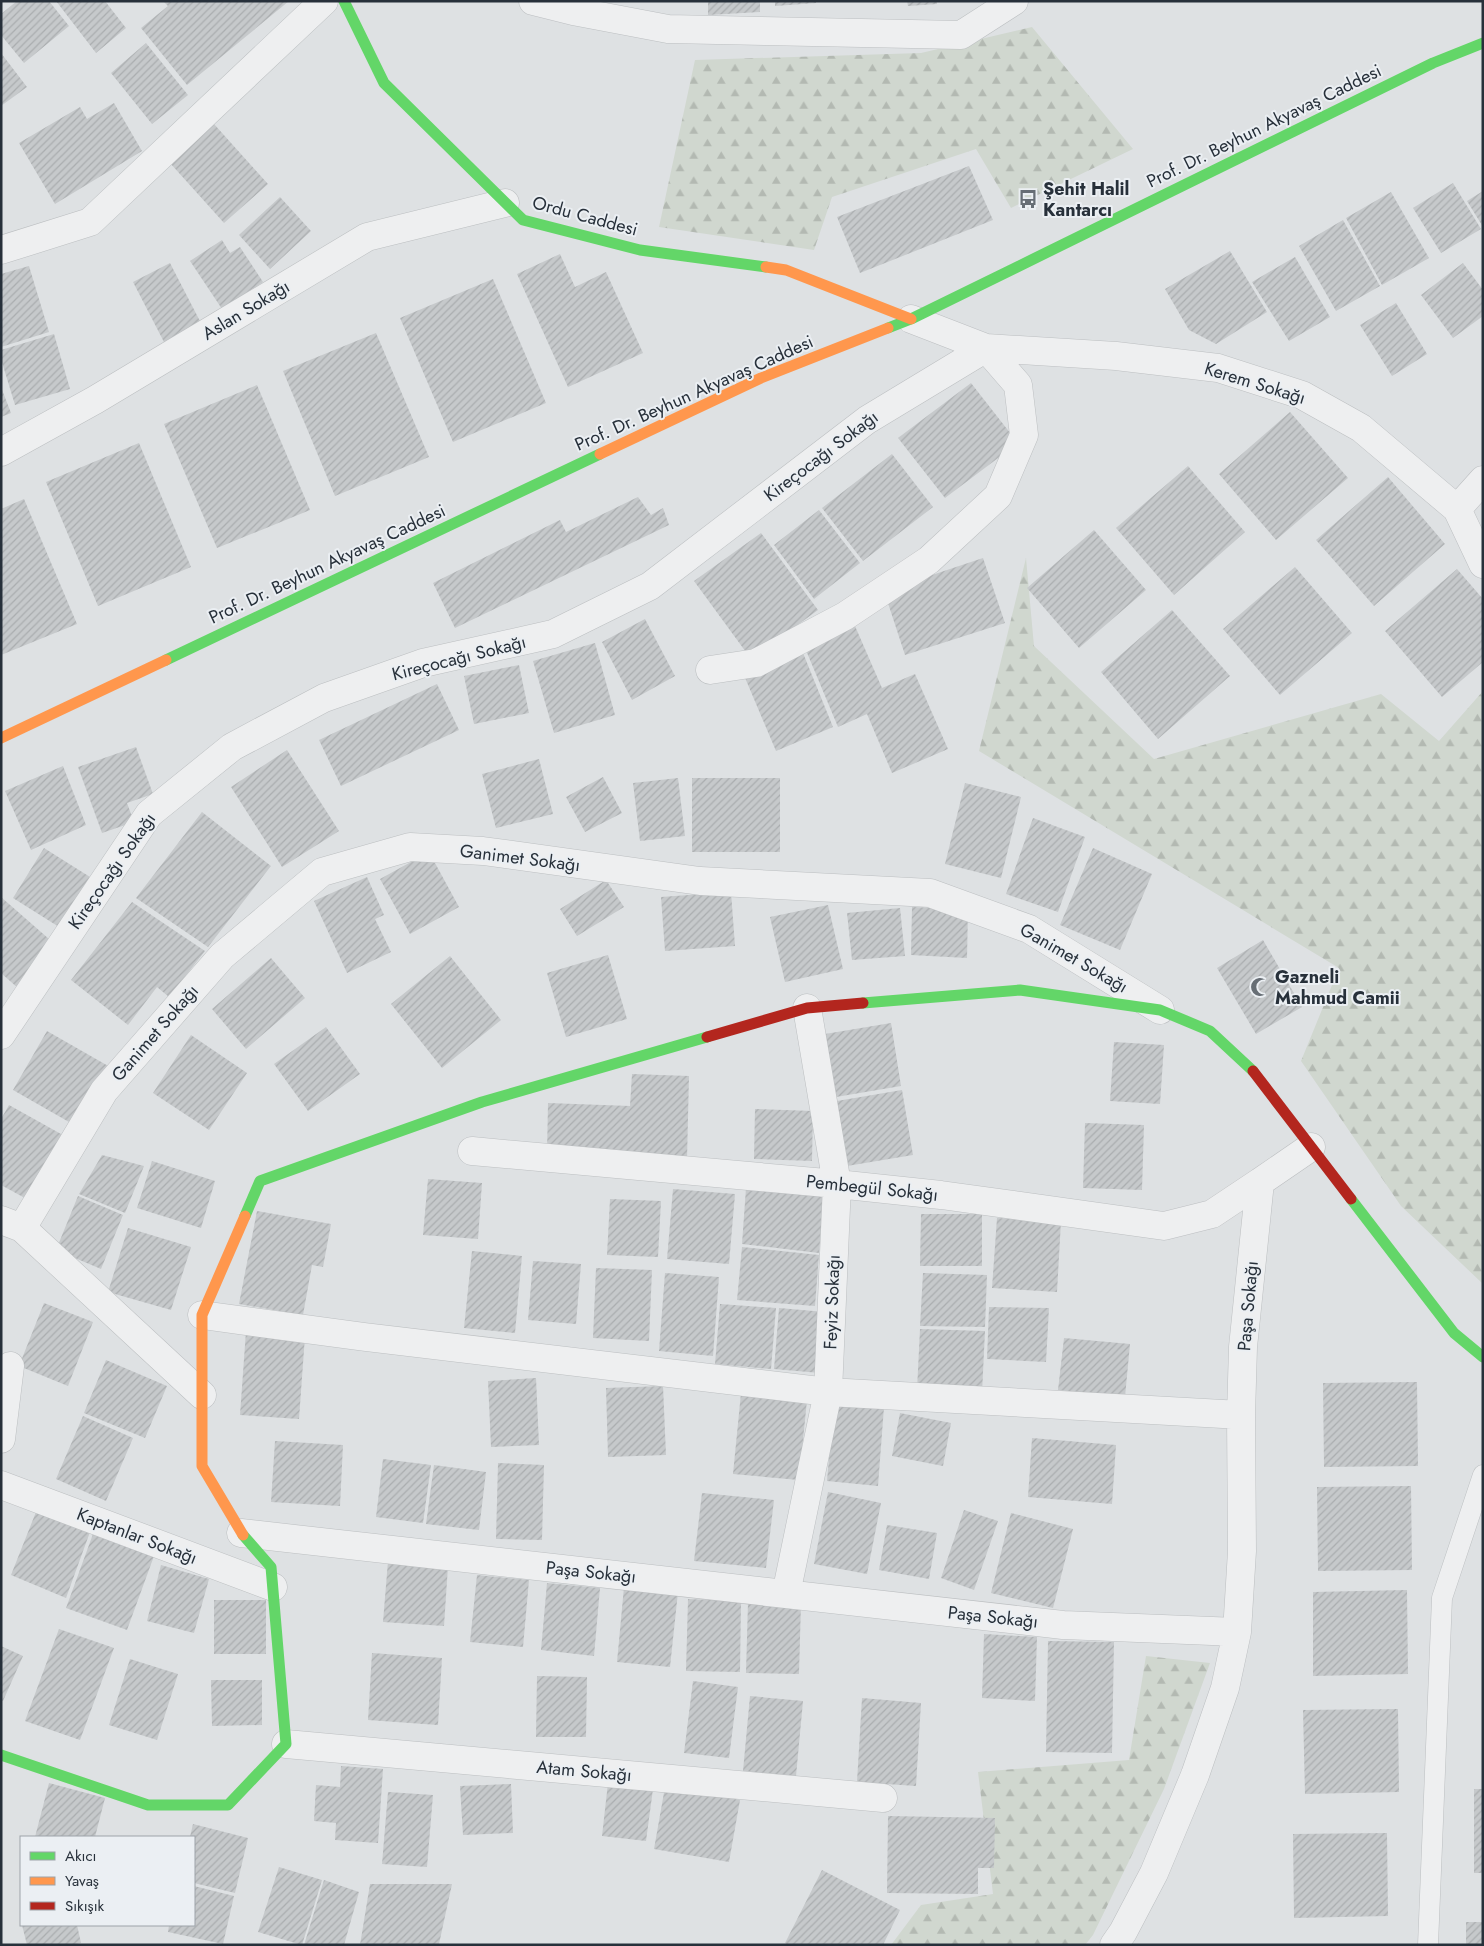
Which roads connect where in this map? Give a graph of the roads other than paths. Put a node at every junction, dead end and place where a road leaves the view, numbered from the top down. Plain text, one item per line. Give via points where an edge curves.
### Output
1 (324, 1) edge
2 (344, 1) edge
3 (533, 1) edge
4 (1014, 1) edge
5 (1483, 43) edge
6 (505, 203) junction
7 (1, 250) edge
8 (911, 319) junction
9 (986, 348) junction
10 (1, 452) edge
11 (1483, 480) edge
12 (1457, 509) junction
13 (1483, 564) edge
14 (710, 670) dead end
15 (1, 738) edge
16 (806, 1008) junction
17 (1160, 1010) junction
18 (1, 1035) edge
19 (1311, 1147) junction
20 (472, 1151) dead end
21 (1260, 1182) junction
22 (837, 1184) junction
23 (12, 1224) edge
24 (202, 1315) junction
25 (1483, 1357) edge
26 (10, 1366) dead end
27 (828, 1392) junction
28 (202, 1394) junction
29 (1240, 1414) junction
30 (1, 1439) edge
31 (1482, 1482) edge
32 (1, 1485) edge
33 (242, 1532) junction
34 (273, 1586) junction
35 (786, 1594) junction
36 (1237, 1632) junction
37 (286, 1744) junction
38 (1, 1755) edge
39 (883, 1798) dead end
40 (1114, 1945) edge
41 (1428, 1945) edge

1 - 7 street via 90,222
2 - 6 street, Ordu Caddesi via 384,83
3 - 4 street via 668,29 961,35
5 - 8 street, Prof. Dr. Beyhun Akyavaş Caddesi via 1433,62
6 - 8 street, Ordu Caddesi via 523,220 640,250 786,270
6 - 10 street, Aslan Sokağı via 367,237 95,400
8 - 9 street
8 - 15 street, Prof. Dr. Beyhun Akyavaş Caddesi via 761,378
9 - 12 street, Kerem Sokağı via 1116,356 1218,368 1302,395 1361,428
9 - 14 street via 1018,385 1024,435 998,496 929,560 845,616 756,663
9 - 18 street, Kireçocağı Sokağı via 867,420 650,586 553,634 423,663 324,698 232,747 149,814
11 - 12 street
12 - 13 street, Kerem Sokağı
16 - 17 street via 1020,990
16 - 22 street, Feyiz Sokağı
16 - 24 street via 482,1102 260,1181
17 - 19 street via 1210,1031 1252,1070
17 - 23 street, Ganimet Sokağı via 1029,929 930,893 700,881 483,851 410,847 322,872 222,956 104,1091
19 - 21 street
19 - 25 street via 1454,1333
20 - 22 street, Pembegül Sokağı
21 - 22 street, Pembegül Sokağı via 1212,1214 1164,1226
21 - 29 street, Paşa Sokağı
22 - 27 street, Feyiz Sokağı
23 - 28 street, Ganimet Sokağı
24 - 27 street
24 - 28 street
26 - 30 street
27 - 29 street
27 - 35 street, Feyiz Sokağı
28 - 33 street via 202,1466
29 - 36 street, Paşa Sokağı via 1242,1551
31 - 41 lane via 1442,1598
32 - 34 street, Kaptanlar Sokağı
33 - 34 street via 271,1567
33 - 35 street, Paşa Sokağı
34 - 37 street
35 - 36 street, Paşa Sokağı via 1063,1625
36 - 40 street via 1225,1688 1195,1775 1154,1873
37 - 38 street via 228,1805 148,1805
37 - 39 street, Atam Sokağı

